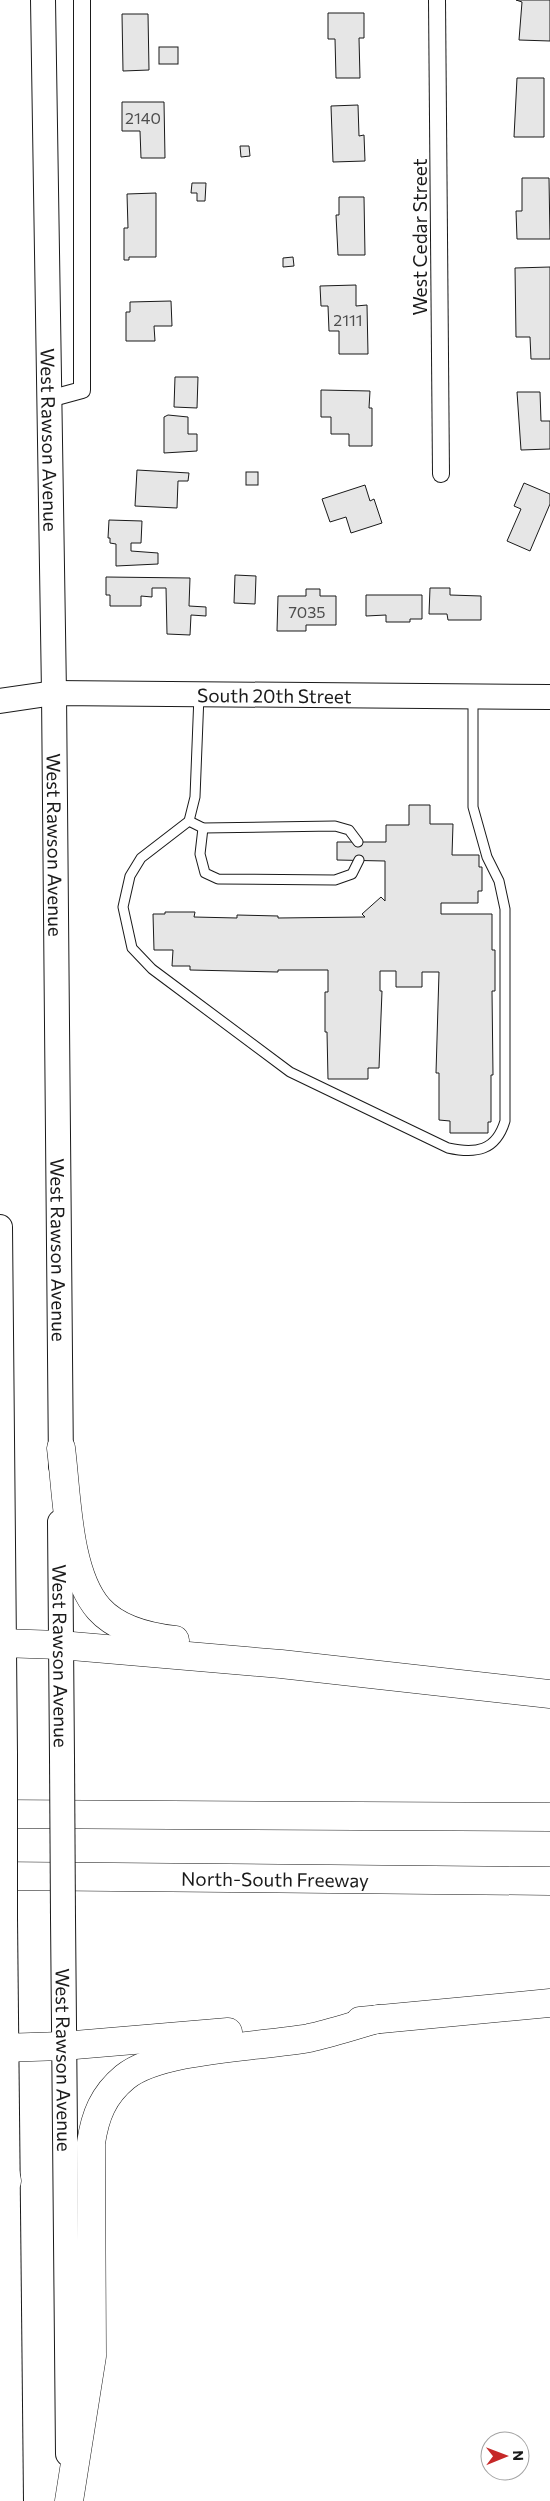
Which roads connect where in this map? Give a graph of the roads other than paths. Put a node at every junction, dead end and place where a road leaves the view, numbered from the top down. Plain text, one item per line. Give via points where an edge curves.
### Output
1 (43, 0) edge
2 (82, 0) edge
3 (437, 0) edge
4 (49, 399) junction
5 (441, 474) dead end
6 (54, 693) junction
7 (199, 694) junction
8 (473, 696) junction
9 (550, 697) edge
10 (0, 701) edge
11 (189, 821) junction
12 (203, 828) junction
13 (358, 842) dead end
14 (359, 860) dead end
15 (0, 1227) edge
16 (61, 1448) junction
17 (2, 1643) edge
18 (60, 1645) junction
19 (281, 1664) junction
20 (550, 1694) edge
21 (0, 1814) edge
22 (550, 1818) edge
23 (0, 1876) edge
24 (550, 1881) edge
25 (550, 2003) edge
26 (378, 2019) junction
27 (63, 2046) junction
28 (3, 2048) edge
29 (0, 2149) edge
30 (7, 2181) junction
31 (10, 2455) junction
32 (5, 2501) edge
33 (11, 2501) edge
34 (22, 2501) edge
35 (69, 2501) edge

1 - 4 main road, West Rawson Avenue
2 - 4 street via 82,390
3 - 5 street, West Cedar Street
4 - 6 main road, West Rawson Avenue
6 - 7 main road, South 20th Street
6 - 10 main road, South 20th Street
6 - 16 main road, West Rawson Avenue
7 - 8 main road, South 20th Street
7 - 11 lane via 195,797
8 - 9 main road, South 20th Street
8 - 11 lane via 473,808 487,857 499,881 505,910 505,1121 501,1135 487,1147 468,1152 448,1148 290,1072 152,969 132,948 123,908 130,876 141,858
11 - 12 lane
12 - 13 lane via 335,826 349,830
12 - 14 lane via 200,854 204,873 218,879 335,880 352,874
15 - 17 main road
16 - 18 main road, West Rawson Avenue
16 - 19 highway via 73,1544 89,1593 100,1609 114,1621 136,1632 224,1647
17 - 18 highway
17 - 28 main road, bridge via 5,1754
18 - 19 highway
18 - 27 main road, West Rawson Avenue, bridge
19 - 20 highway
21 - 22 highway
23 - 24 highway, North-South Freeway
25 - 26 highway
26 - 27 highway
26 - 35 highway via 309,2038 161,2060 126,2076 101,2105 94,2119 91,2143 92,2356
27 - 28 highway
27 - 35 main road, West Rawson Avenue
28 - 30 main road
29 - 30 highway
30 - 31 main road
31 - 32 main road
31 - 33 main road
31 - 34 main road

